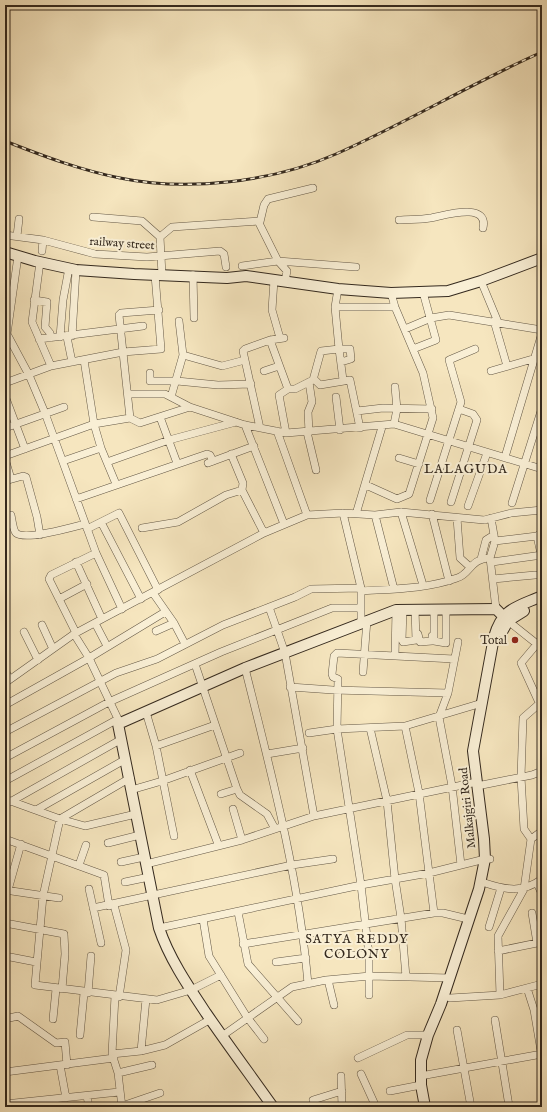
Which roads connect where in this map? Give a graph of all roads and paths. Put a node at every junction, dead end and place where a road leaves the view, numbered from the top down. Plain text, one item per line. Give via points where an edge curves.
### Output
1 (313, 188) dead end
2 (93, 217) dead end
3 (19, 219) dead end
4 (399, 220) dead end
5 (260, 222) junction
6 (483, 228) dead end
7 (5, 235) edge
8 (17, 236) junction
9 (160, 237) junction
10 (43, 240) junction
11 (42, 251) dead end
12 (5, 252) edge
13 (18, 256) junction
14 (162, 256) junction
15 (542, 258) edge
16 (278, 261) junction
17 (40, 262) junction
18 (298, 263) junction
19 (242, 266) dead end
20 (226, 267) dead end
21 (356, 267) dead end
22 (72, 269) junction
23 (287, 270) junction
24 (159, 275) junction
25 (193, 275) junction
26 (274, 280) junction
27 (285, 281) junction
28 (481, 281) junction
29 (338, 288) junction
30 (422, 292) junction
31 (391, 293) junction
32 (34, 300) junction
33 (335, 307) junction
34 (394, 307) junction
35 (159, 310) junction
36 (7, 312) edge
37 (194, 318) dead end
38 (431, 318) junction
39 (179, 320) dead end
40 (496, 322) junction
41 (143, 326) dead end
42 (121, 329) junction
43 (405, 329) junction
44 (542, 330) edge
45 (542, 333) edge
46 (67, 336) junction
47 (50, 338) junction
48 (39, 339) junction
49 (270, 340) junction
50 (339, 349) junction
51 (413, 349) junction
52 (475, 349) dead end
53 (123, 352) junction
54 (183, 355) junction
55 (536, 358) junction
56 (84, 360) junction
57 (245, 360) junction
58 (72, 362) junction
59 (341, 362) junction
60 (51, 366) junction
61 (279, 366) junction
62 (507, 366) junction
63 (264, 371) dead end
64 (491, 371) dead end
65 (150, 373) dead end
66 (29, 375) junction
67 (343, 380) junction
68 (177, 381) junction
69 (311, 381) junction
70 (5, 383) edge
71 (251, 384) junction
72 (395, 388) dead end
73 (288, 389) junction
74 (128, 394) junction
75 (5, 396) edge
76 (171, 397) junction
77 (336, 397) dead end
78 (64, 407) dead end
79 (190, 407) junction
80 (397, 408) junction
81 (542, 408) edge
82 (432, 409) junction
83 (459, 409) junction
84 (358, 411) junction
85 (45, 414) junction
86 (160, 417) junction
87 (130, 418) junction
88 (236, 422) junction
89 (16, 424) junction
90 (94, 424) junction
91 (394, 424) junction
92 (245, 425) junction
93 (382, 427) junction
94 (5, 428) edge
95 (260, 428) junction
96 (360, 428) junction
97 (340, 430) junction
98 (277, 431) junction
99 (308, 432) junction
100 (286, 433) junction
101 (428, 435) junction
102 (54, 439) junction
103 (169, 440) junction
104 (448, 441) junction
105 (254, 446) junction
106 (468, 446) junction
107 (102, 448) junction
108 (25, 449) junction
109 (487, 453) junction
110 (230, 454) junction
111 (5, 457) edge
112 (505, 457) junction
113 (399, 458) dead end
114 (63, 461) junction
115 (107, 462) junction
116 (177, 463) junction
117 (524, 463) junction
118 (419, 464) junction
119 (542, 469) edge
120 (316, 470) dead end
121 (8, 480) edge
122 (116, 484) junction
123 (366, 485) junction
124 (242, 490) junction
125 (76, 499) junction
126 (430, 500) dead end
127 (451, 502) dead end
128 (512, 503) dead end
129 (468, 506) dead end
130 (542, 510) edge
131 (401, 512) junction
132 (343, 513) junction
133 (356, 514) junction
134 (432, 514) junction
135 (307, 515) junction
136 (375, 515) junction
137 (5, 517) edge
138 (457, 518) junction
139 (491, 518) junction
140 (101, 522) junction
141 (284, 524) junction
142 (86, 527) junction
143 (142, 528) dead end
144 (264, 533) junction
145 (540, 534) edge
146 (40, 535) junction
147 (495, 538) junction
148 (96, 553) junction
149 (542, 556) edge
150 (481, 559) junction
151 (491, 560) junction
152 (76, 562) junction
153 (470, 567) junction
154 (535, 575) dead end
155 (493, 580) junction
156 (449, 581) junction
157 (87, 584) junction
158 (423, 585) junction
159 (361, 589) junction
160 (394, 589) junction
161 (155, 591) junction
162 (542, 596) edge
163 (59, 598) junction
164 (141, 599) junction
165 (542, 603) edge
166 (268, 607) junction
167 (361, 608) junction
168 (122, 609) junction
169 (416, 609) junction
170 (432, 609) junction
171 (446, 609) junction
172 (399, 610) junction
173 (165, 612) junction
174 (503, 615) junction
175 (102, 618) junction
176 (364, 622) junction
177 (95, 623) junction
178 (174, 623) junction
179 (42, 625) dead end
180 (276, 630) junction
181 (156, 631) dead end
182 (24, 632) dead end
183 (75, 634) junction
184 (458, 642) dead end
185 (185, 644) junction
186 (540, 645) edge
187 (108, 646) junction
188 (53, 649) junction
189 (285, 653) junction
190 (365, 655) junction
191 (395, 656) junction
192 (88, 658) junction
193 (454, 659) junction
194 (38, 660) junction
195 (195, 664) junction
196 (245, 668) junction
197 (5, 669) edge
198 (363, 672) dead end
199 (7, 681) edge
200 (99, 682) junction
201 (203, 687) junction
202 (290, 687) junction
203 (338, 689) junction
204 (448, 693) junction
205 (109, 702) junction
206 (482, 703) junction
207 (5, 705) edge
208 (541, 707) edge
209 (146, 712) junction
210 (439, 717) junction
211 (118, 722) junction
212 (215, 725) junction
213 (405, 726) junction
214 (370, 728) junction
215 (337, 729) junction
216 (5, 732) edge
217 (309, 734) dead end
218 (120, 740) junction
219 (156, 746) junction
220 (303, 748) junction
221 (240, 753) dead end
222 (267, 754) junction
223 (5, 758) edge
224 (126, 758) junction
225 (227, 758) junction
226 (190, 770) junction
227 (542, 771) edge
228 (521, 777) junction
229 (130, 778) junction
230 (5, 781) edge
231 (162, 782) junction
232 (480, 783) junction
233 (452, 786) junction
234 (236, 789) junction
235 (131, 790) junction
236 (419, 793) junction
237 (221, 794) dead end
238 (7, 800) edge
239 (387, 801) junction
240 (351, 808) junction
241 (233, 809) dead end
242 (36, 810) junction
243 (136, 814) junction
244 (314, 816) junction
245 (60, 819) junction
246 (283, 826) junction
247 (275, 829) junction
248 (542, 830) edge
249 (140, 835) junction
250 (174, 836) dead end
251 (531, 838) junction
252 (5, 839) edge
253 (242, 840) junction
254 (108, 843) dead end
255 (21, 844) junction
256 (218, 844) junction
257 (86, 845) dead end
258 (52, 855) junction
259 (333, 859) dead end
260 (487, 859) junction
261 (145, 860) junction
262 (121, 862) dead end
263 (79, 865) junction
264 (292, 865) junction
265 (461, 865) junction
266 (429, 873) junction
267 (149, 877) junction
268 (395, 879) junction
269 (539, 881) edge
270 (125, 882) dead end
271 (485, 883) junction
272 (361, 885) junction
273 (501, 888) junction
274 (89, 889) dead end
275 (524, 889) junction
276 (6, 890) edge
277 (542, 894) edge
278 (43, 896) junction
279 (153, 897) junction
280 (59, 898) dead end
281 (297, 899) junction
282 (112, 905) junction
283 (93, 908) junction
284 (238, 912) junction
285 (434, 913) junction
286 (532, 913) dead end
287 (401, 918) junction
288 (202, 919) junction
289 (468, 919) junction
290 (5, 923) edge
291 (366, 924) junction
292 (489, 927) dead end
293 (159, 928) junction
294 (41, 930) junction
295 (304, 935) junction
296 (540, 942) edge
297 (101, 943) dead end
298 (243, 944) junction
299 (498, 951) junction
300 (342, 955) dead end
301 (369, 955) junction
302 (5, 956) edge
303 (91, 956) dead end
304 (306, 958) junction
305 (36, 962) junction
306 (276, 962) dead end
307 (221, 975) junction
308 (370, 976) junction
309 (406, 977) junction
310 (450, 978) junction
311 (328, 980) junction
312 (308, 984) junction
313 (542, 984) edge
314 (527, 988) junction
315 (59, 989) junction
316 (191, 990) junction
317 (86, 993) junction
318 (369, 995) dead end
319 (500, 995) junction
320 (117, 996) junction
321 (277, 998) junction
322 (450, 998) junction
323 (146, 999) junction
324 (334, 1005) dead end
325 (247, 1018) junction
326 (5, 1019) edge
327 (52, 1019) dead end
328 (210, 1019) junction
329 (495, 1020) dead end
330 (298, 1021) dead end
331 (457, 1030) dead end
332 (80, 1034) dead end
333 (428, 1035) junction
334 (222, 1036) junction
335 (264, 1039) dead end
336 (141, 1051) junction
337 (542, 1055) edge
338 (113, 1056) junction
339 (358, 1058) dead end
340 (502, 1062) junction
341 (152, 1064) dead end
342 (63, 1065) junction
343 (465, 1069) junction
344 (5, 1072) edge
345 (118, 1073) junction
346 (361, 1074) dead end
347 (426, 1075) junction
348 (341, 1076) dead end
349 (421, 1084) junction
350 (342, 1091) junction
351 (390, 1091) dead end
352 (119, 1092) junction
353 (160, 1094) dead end
354 (87, 1096) junction
355 (66, 1098) junction
356 (313, 1100) dead end
357 (5, 1104) edge
358 (45, 1104) edge
359 (22, 1105) edge
360 (122, 1106) edge
361 (509, 1106) dead end
362 (89, 1107) edge
363 (273, 1107) edge
364 (342, 1107) edge
365 (376, 1107) edge
366 (425, 1107) edge
367 (430, 1107) edge
368 (472, 1107) edge

1 - 5 street via 268,199
2 - 9 street via 142,221
3 - 8 street
4 - 6 street via 429,219 461,212 483,218
5 - 9 street via 255,220 172,227
5 - 16 street
7 - 8 street, railway street
8 - 10 street, railway street
9 - 14 street
10 - 11 street
10 - 14 street, railway street via 95,254
12 - 13 main road
13 - 17 main road
13 - 36 street
14 - 20 street, railway street via 220,251 224,254
14 - 24 street
15 - 28 main road
16 - 18 street
16 - 19 street
16 - 23 street
17 - 22 main road
17 - 32 street
18 - 21 street
18 - 23 street
22 - 24 main road
22 - 46 street
22 - 46 street via 63,300
23 - 27 street
24 - 25 main road
24 - 35 street
25 - 26 main road via 227,278 246,276
25 - 37 street
26 - 27 main road
26 - 49 street via 272,310 282,338
27 - 29 main road
28 - 30 main road via 448,291
28 - 40 street
29 - 31 main road
29 - 33 street
30 - 31 main road
30 - 38 street
31 - 34 street
32 - 47 street via 47,302 45,328 50,333
32 - 48 street via 32,322
33 - 34 street
33 - 50 street
34 - 43 street
35 - 42 street via 120,313
35 - 53 street via 161,349
36 - 66 street via 7,334
38 - 40 street via 449,315
38 - 43 street
38 - 51 street via 435,341
39 - 54 street
40 - 44 street
40 - 62 street
41 - 42 street
42 - 46 street
42 - 53 street
43 - 51 street
45 - 55 street
46 - 47 street
46 - 58 street
47 - 48 street
48 - 60 street
49 - 57 street via 245,349
49 - 61 street
50 - 59 street
50 - 59 street via 350,349 352,357
50 - 69 street via 322,351
51 - 82 street via 423,373
52 - 83 street via 449,360 461,402
53 - 56 street
53 - 74 street
54 - 57 street via 222,366
54 - 68 street
55 - 62 street
55 - 112 street
56 - 58 street
56 - 90 street
57 - 71 street
58 - 60 street
59 - 67 street
60 - 66 street
61 - 63 street
61 - 73 street
62 - 64 street
65 - 68 street via 150,381
66 - 70 street
66 - 85 street
67 - 69 street via 319,384
67 - 84 street via 350,381
68 - 71 street via 218,385
68 - 76 street
69 - 73 street via 295,389
69 - 99 street via 312,402 308,412
71 - 95 street
72 - 80 street
73 - 100 street via 280,393 279,397
74 - 76 street via 165,394
74 - 87 street
75 - 89 street
76 - 79 street
77 - 97 street
78 - 85 street
79 - 86 street
79 - 88 street
80 - 82 street
80 - 84 street
80 - 91 street
81 - 117 street
82 - 101 street via 433,418
83 - 104 street
83 - 106 street via 477,418
84 - 96 street
85 - 89 street
85 - 102 street
86 - 87 street via 140,423
86 - 103 street
87 - 90 street
88 - 92 street
88 - 103 street
89 - 94 street
89 - 108 street
90 - 102 street
90 - 107 street
91 - 93 street
91 - 101 street
92 - 95 street
92 - 105 street
93 - 96 street
93 - 123 street
95 - 98 street
96 - 97 street
97 - 99 street
98 - 100 street
98 - 135 street
99 - 100 street
99 - 120 street
101 - 104 street
101 - 118 street
102 - 108 street
102 - 114 street
103 - 115 street
103 - 116 street
104 - 106 street
104 - 126 street
105 - 110 street
105 - 141 street
106 - 109 street
106 - 127 street
107 - 114 street
107 - 115 street
108 - 111 street
109 - 112 street
109 - 129 street
110 - 116 street via 210,462 209,454
110 - 124 street via 243,483
111 - 121 street
112 - 117 street
113 - 118 street
114 - 125 street
115 - 122 street
116 - 122 street
117 - 119 street
117 - 128 street
118 - 123 street via 409,494 401,498 397,499
121 - 146 street via 26,477
122 - 125 street
123 - 133 street
124 - 143 street via 220,498 178,522
124 - 144 street
125 - 142 street
130 - 139 street
131 - 134 street
131 - 136 street
131 - 158 street
132 - 133 street
132 - 135 street
132 - 159 street
133 - 136 street
134 - 138 street
134 - 156 street
135 - 141 street
136 - 160 street
137 - 146 street via 11,515 17,533
138 - 139 street
138 - 153 street via 460,558
139 - 147 street
140 - 142 street
140 - 161 street via 119,514
140 - 164 street
141 - 144 street
142 - 146 street
142 - 148 street
144 - 161 street
145 - 147 street
145 - 149 street
147 - 150 street via 486,540
147 - 151 street
148 - 152 street
148 - 168 street
149 - 151 street
150 - 151 street
150 - 153 street
151 - 155 street
152 - 157 street
152 - 163 street via 50,576 50,582
153 - 156 street via 460,578
154 - 155 street
155 - 174 street
156 - 158 street
157 - 163 street
157 - 175 street
158 - 160 street
159 - 160 street
159 - 166 street via 311,589
159 - 167 street
161 - 164 street
161 - 173 street
162 - 174 main road
163 - 183 street
164 - 168 street
165 - 174 main road
166 - 180 street
166 - 185 street
167 - 176 street
167 - 180 street via 332,608
168 - 175 street
169 - 170 main road
169 - 170 street via 418,640 430,642
169 - 172 main road
169 - 172 street via 416,640 403,642
170 - 171 main road
170 - 171 street via 434,641 446,643
171 - 174 main road
172 - 176 main road
172 - 191 street
173 - 178 street
173 - 187 street
174 - 186 street
174 - 206 main road, Malkajgiri Road via 494,637
174 - 232 main road, Malkajgiri Road via 495,678 481,735
175 - 177 street
176 - 189 main road
176 - 190 street
177 - 183 street
177 - 187 street
178 - 181 street
178 - 185 street
179 - 188 street
180 - 189 street
180 - 195 street
182 - 194 street
183 - 188 street
183 - 192 street
184 - 193 street
185 - 200 street via 157,659 116,673
186 - 208 street via 521,663
187 - 192 street
188 - 194 street
189 - 196 main road
189 - 202 street
190 - 191 street
190 - 198 street
190 - 203 street via 335,654 332,676 338,679
191 - 193 street
192 - 200 street
192 - 207 street
193 - 204 street
194 - 199 street
195 - 201 street
195 - 205 street
196 - 201 main road
196 - 222 street
197 - 199 street
200 - 205 street
200 - 216 street
201 - 209 main road
201 - 212 street
202 - 203 street
202 - 220 street
203 - 204 street
203 - 215 street
204 - 210 street
205 - 211 street
205 - 223 street
206 - 210 street
206 - 232 main road, Malkajgiri Road via 473,751
208 - 228 street via 523,718
209 - 211 main road
209 - 219 street
210 - 213 street
210 - 233 street
211 - 218 main road
211 - 230 street
212 - 219 street
212 - 225 street
213 - 214 street
213 - 236 street
214 - 215 street
214 - 239 street
215 - 217 street
215 - 240 street
218 - 224 main road
218 - 238 street
219 - 231 street
220 - 222 street
220 - 244 street
221 - 225 street
222 - 246 street
224 - 229 main road
224 - 242 street
225 - 226 street
225 - 234 street
226 - 231 street
226 - 256 street
227 - 228 street
228 - 232 street
228 - 251 street via 524,829
229 - 235 main road
229 - 245 street
231 - 235 street
231 - 250 street
232 - 233 street
232 - 260 main road, Malkajgiri Road via 489,832
233 - 236 street
233 - 265 street
234 - 237 street
234 - 247 street via 240,795 267,814
235 - 243 main road
236 - 239 street
236 - 266 street
238 - 242 street
239 - 240 street
239 - 268 street
240 - 244 street
240 - 272 street
241 - 253 street
242 - 245 street
243 - 245 street via 85,826
243 - 249 main road
244 - 246 street
245 - 258 street
246 - 247 street
246 - 264 street
247 - 253 street
248 - 251 street
249 - 254 street
249 - 261 main road
251 - 275 street
252 - 255 street
253 - 256 street
255 - 258 street
255 - 276 street
256 - 261 street
257 - 263 street
258 - 263 street
258 - 278 street
259 - 264 street
260 - 265 street
260 - 271 main road, Malkajgiri Road
260 - 289 main road, Malkajgiri Road
261 - 262 street
261 - 267 main road
263 - 282 street via 104,874
264 - 279 street
264 - 281 street
265 - 266 street
266 - 268 street
266 - 285 street
267 - 270 street
267 - 279 main road
268 - 272 street
268 - 287 street
269 - 275 street
269 - 277 street
271 - 273 street
271 - 322 main road, Malkajgiri Road
272 - 281 street
272 - 291 street
273 - 275 street
273 - 292 street
274 - 283 street
275 - 299 street via 498,936
276 - 278 street
278 - 280 street
278 - 294 street
279 - 282 street
279 - 293 main road
281 - 284 street
281 - 295 street
282 - 283 street
282 - 320 street via 126,950
283 - 297 street
284 - 288 street
284 - 298 street
285 - 287 street
285 - 289 street
286 - 296 street
287 - 291 street
287 - 309 street
288 - 293 street
288 - 307 street via 209,956
289 - 310 main road, Malkajgiri Road
290 - 294 street
291 - 295 street
291 - 301 street
293 - 316 main road via 165,946
294 - 305 street
294 - 315 street via 64,934 65,954
295 - 298 street
295 - 304 street
296 - 299 street
298 - 321 street via 248,964
299 - 319 street
300 - 301 street
301 - 308 street
302 - 305 street
303 - 317 street
304 - 306 street
304 - 312 street
305 - 315 street via 35,985
307 - 316 street
307 - 325 street
308 - 309 street
308 - 311 street
308 - 318 street
309 - 310 street
310 - 333 main road, Malkajgiri Road
311 - 312 street
311 - 324 street
312 - 321 street via 292,987
313 - 314 street
314 - 319 street
314 - 337 street via 534,1010
315 - 317 street
315 - 327 street
316 - 323 street via 157,1000
316 - 328 main road
317 - 320 street
317 - 332 street
319 - 322 street
320 - 323 street
320 - 338 street
321 - 325 street
321 - 330 street
322 - 347 main road, Malkajgiri Road via 433,1037
323 - 336 street
325 - 334 street
325 - 335 street
326 - 342 street via 18,1016 56,1043 65,1042
328 - 334 main road
328 - 336 street via 165,1045
329 - 340 street
331 - 343 street
333 - 339 street via 407,1035
333 - 349 main road, Malkajgiri Road via 422,1060
334 - 363 main road
336 - 338 street
337 - 340 street
338 - 342 street
338 - 345 street
340 - 343 street
340 - 361 street
341 - 345 street
342 - 344 street
342 - 355 street
343 - 347 street
343 - 368 street
345 - 352 street
346 - 365 street
347 - 367 main road, Malkajgiri Road
348 - 350 street
349 - 351 street
349 - 366 main road, Malkajgiri Road
350 - 356 street
350 - 364 street
352 - 354 street
352 - 360 street
353 - 360 street
354 - 355 street
354 - 362 street
355 - 358 street
357 - 359 street
358 - 359 street

